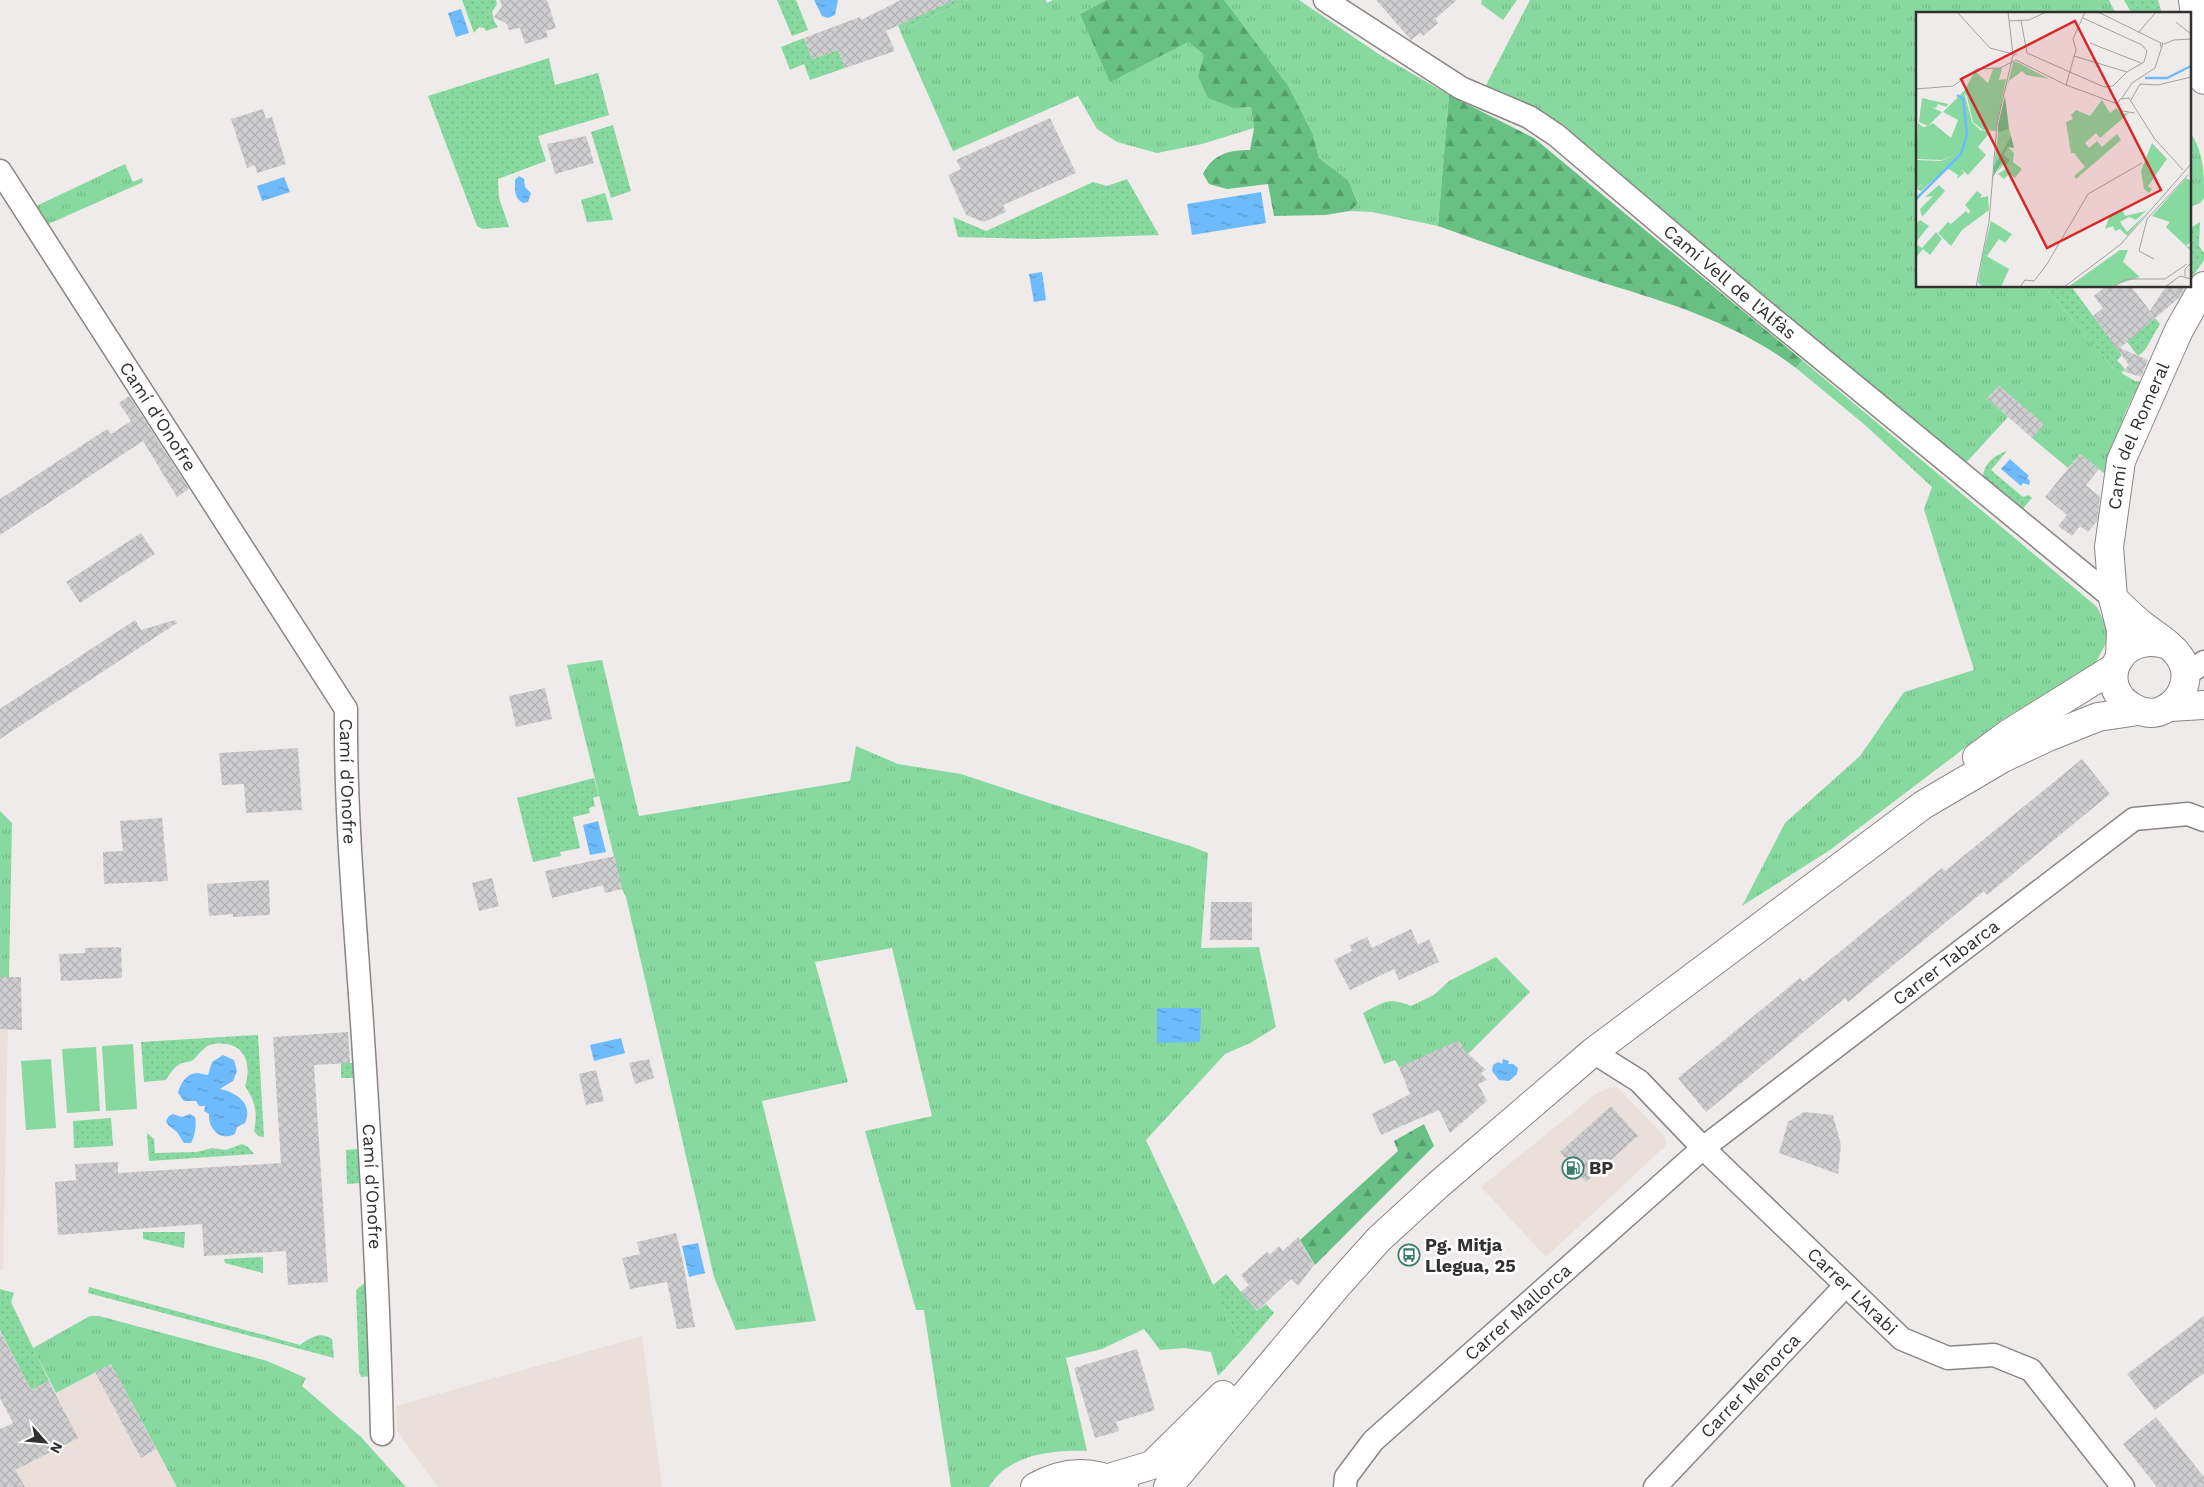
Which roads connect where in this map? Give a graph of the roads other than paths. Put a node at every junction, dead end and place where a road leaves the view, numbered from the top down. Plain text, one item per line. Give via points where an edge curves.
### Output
1 (1325, 0) edge
2 (2193, 0) edge
3 (2204, 80) edge
4 (0, 171) edge
5 (2204, 286) edge
6 (2113, 598) junction
7 (2168, 645) junction
8 (2117, 663) junction
9 (2194, 670) edge
10 (2204, 705) edge
11 (2170, 707) junction
12 (2138, 711) junction
13 (1924, 805) junction
14 (2204, 820) edge
15 (1593, 1052) junction
16 (1703, 1148) junction
17 (1846, 1285) junction
18 (1336, 1287) junction
19 (382, 1434) dead end
20 (1118, 1482) edge
21 (1035, 1487) edge
22 (1168, 1487) edge
23 (1345, 1487) edge
24 (1655, 1487) edge
25 (2123, 1487) edge

1 - 6 street, Camí Vell de l'Alfàs via 1461,88 1529,117 1556,135 1763,311
2 - 3 street
4 - 19 street, Camí d'Onofre via 346,709 357,953 378,1283
5 - 6 street, Camí del Romeral via 2179,330 2121,461 2109,547
6 - 7 street
6 - 8 street, Camí del Romeral via 2121,630
7 - 8 street via 2156,641 2139,642 2124,652
7 - 9 street
8 - 12 street via 2114,681 2118,694 2125,704
8 - 13 street via 2008,734 1955,774
9 - 11 street
10 - 11 street
11 - 12 street via 2154,713
12 - 13 street via 2098,717 2048,737 2003,758
13 - 15 street
14 - 16 street, Carrer Tabarca via 2188,814 2134,819
15 - 16 street, Carrer L'Arabi via 1639,1081
15 - 18 street via 1438,1185 1379,1239
16 - 17 street, Carrer L'Arabi
16 - 23 street, Carrer Mallorca via 1374,1440 1346,1477
17 - 24 street, Carrer Menorca
17 - 25 street, Carrer L'Arabi via 1902,1339 1948,1358 1994,1355 2031,1370
18 - 20 street via 1152,1465
18 - 22 street
20 - 21 street via 1081,1473 1053,1478

